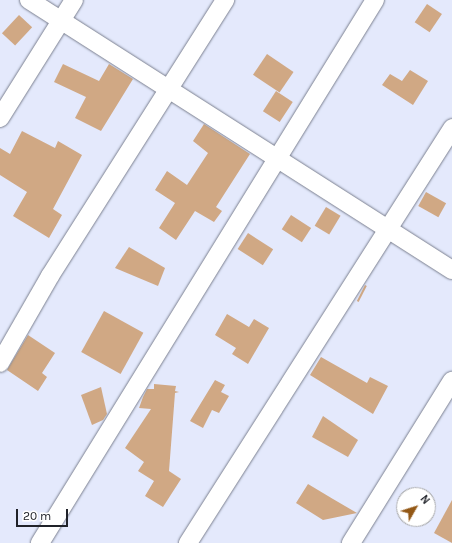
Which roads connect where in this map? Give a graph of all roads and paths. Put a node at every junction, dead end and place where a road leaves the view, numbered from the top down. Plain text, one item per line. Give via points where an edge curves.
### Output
1 (29, 0) edge
2 (74, 0) edge
3 (225, 0) edge
4 (375, 0) edge
5 (61, 20) junction
6 (169, 89) junction
7 (0, 118) edge
8 (452, 128) edge
9 (277, 158) junction
10 (389, 230) junction
11 (452, 270) edge
12 (0, 363) edge
13 (452, 381) edge
14 (40, 543) edge
15 (188, 543) edge
16 (351, 543) edge

1 - 5 street
2 - 5 street
3 - 6 street
4 - 9 street
5 - 6 street
5 - 7 street
6 - 9 street
6 - 12 street via 50,276
8 - 10 street
9 - 10 street
9 - 14 street
10 - 11 street
10 - 15 street
13 - 16 street

